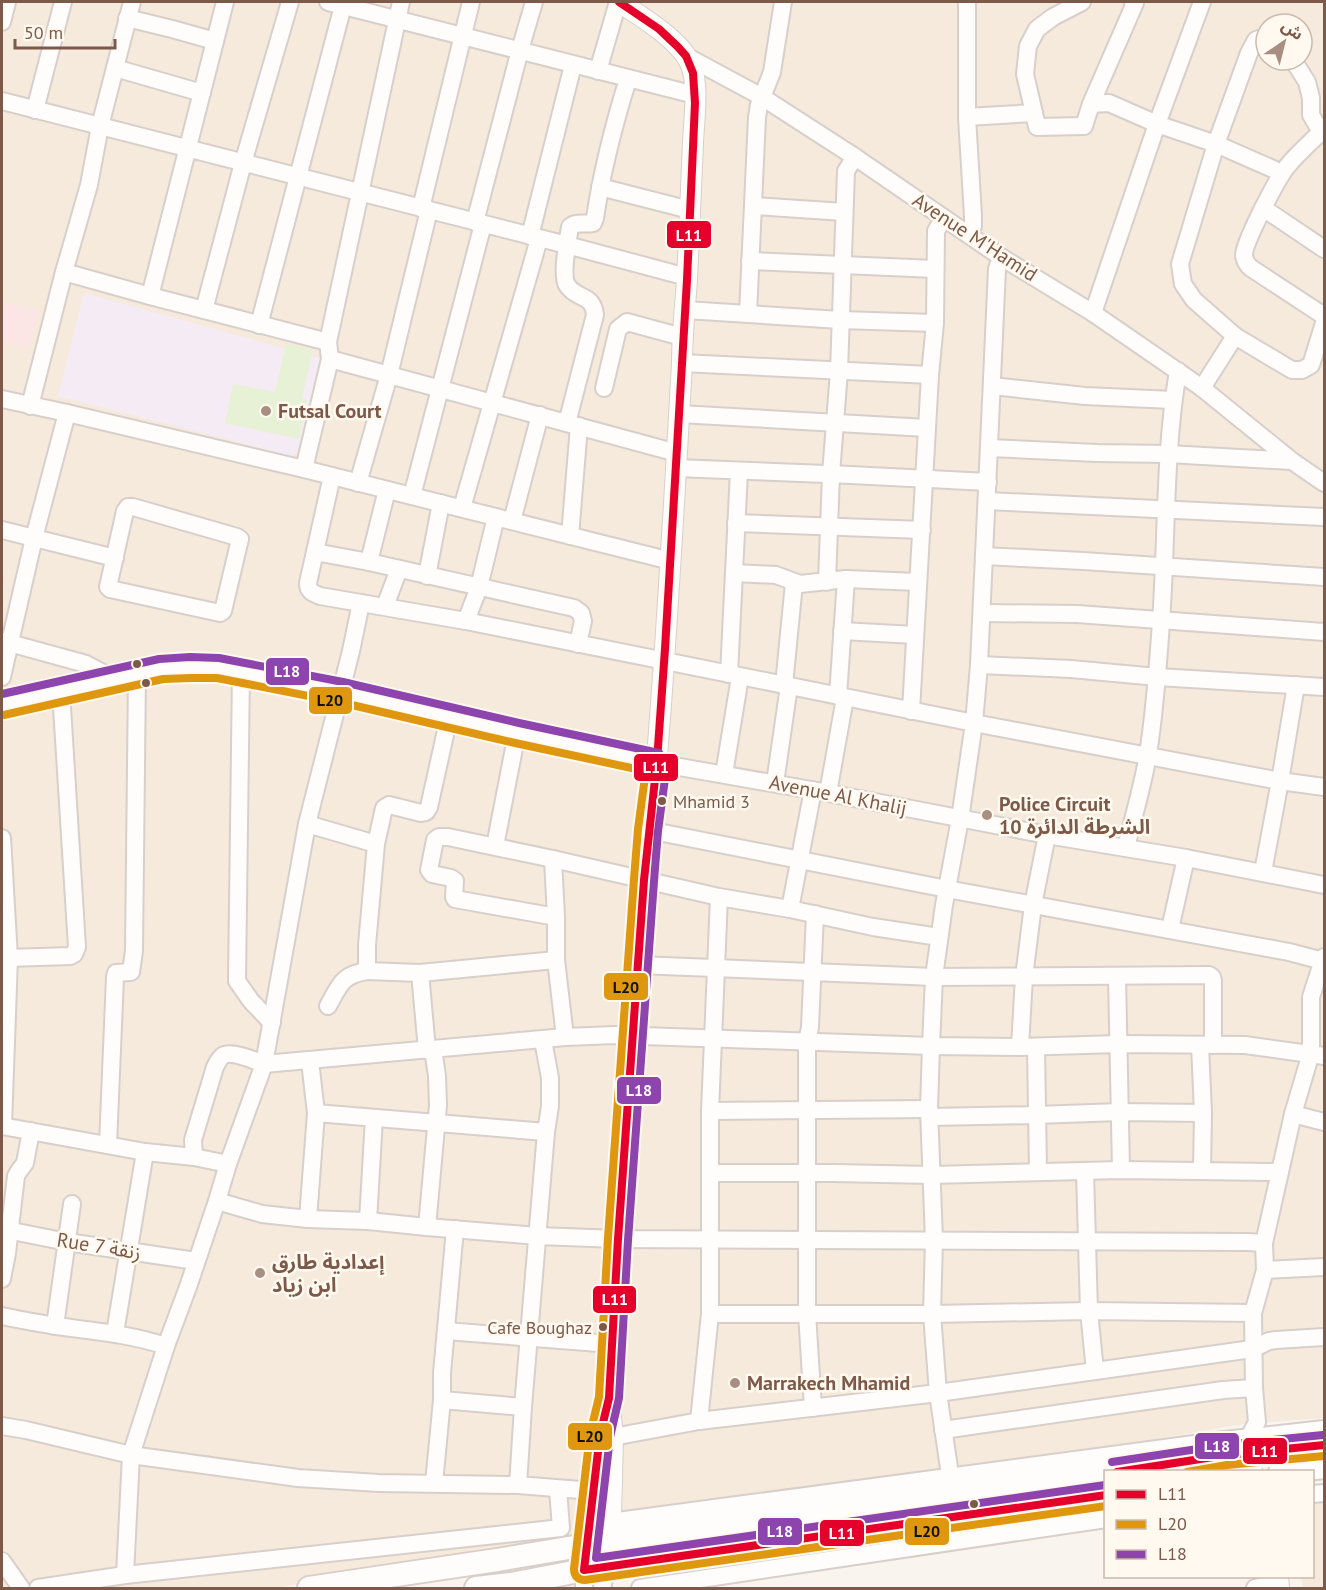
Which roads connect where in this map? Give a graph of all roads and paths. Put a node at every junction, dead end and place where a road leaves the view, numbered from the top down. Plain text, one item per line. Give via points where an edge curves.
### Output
1 (7, 2) edge
2 (63, 2) edge
3 (132, 2) edge
4 (225, 2) edge
5 (290, 2) edge
6 (401, 2) edge
7 (471, 2) edge
8 (534, 2) edge
9 (618, 2) edge
10 (783, 2) edge
11 (967, 2) edge
12 (1082, 2) edge
13 (1133, 2) edge
14 (1202, 2) edge
15 (338, 3) edge
16 (127, 18) junction
17 (397, 19) junction
18 (2, 22) edge
19 (463, 35) junction
20 (215, 41) junction
21 (1254, 43) edge
22 (520, 50) junction
23 (686, 56) junction
24 (573, 65) junction
25 (115, 68) junction
26 (598, 71) junction
27 (1301, 72) edge
28 (628, 79) junction
29 (202, 93) junction
30 (695, 95) junction
31 (762, 97) junction
32 (2, 101) edge
33 (1091, 104) junction
34 (35, 110) junction
35 (1034, 112) junction
36 (967, 117) junction
37 (1157, 124) junction
38 (100, 126) junction
39 (1323, 133) edge
40 (1216, 144) junction
41 (188, 149) junction
42 (855, 157) junction
43 (243, 163) junction
44 (1282, 173) junction
45 (298, 177) junction
46 (600, 187) junction
47 (360, 193) junction
48 (753, 206) junction
49 (1263, 208) junction
50 (425, 209) junction
51 (690, 210) junction
52 (844, 212) junction
53 (944, 218) junction
54 (479, 223) junction
55 (969, 234) junction
56 (534, 237) junction
57 (567, 245) junction
58 (1324, 249) edge
59 (1001, 257) junction
60 (750, 261) junction
61 (843, 264) junction
62 (935, 269) junction
63 (64, 272) junction
64 (687, 277) junction
65 (150, 296) junction
66 (204, 310) junction
67 (685, 310) junction
68 (1093, 313) junction
69 (748, 314) junction
70 (1324, 316) edge
71 (840, 320) junction
72 (1324, 322) edge
73 (934, 323) junction
74 (259, 325) junction
75 (1234, 336) junction
76 (682, 337) junction
77 (329, 350) junction
78 (682, 363) junction
79 (839, 371) junction
80 (1178, 371) junction
81 (390, 375) junction
82 (930, 375) junction
83 (992, 386) junction
84 (604, 388) dead end
85 (1202, 388) junction
86 (441, 389) junction
87 (2, 399) edge
88 (1173, 400) junction
89 (491, 402) junction
90 (30, 406) junction
91 (67, 413) junction
92 (679, 414) junction
93 (540, 415) junction
94 (835, 423) junction
95 (573, 424) junction
96 (927, 428) junction
97 (989, 448) junction
98 (1168, 454) junction
99 (676, 461) junction
100 (1292, 461) junction
101 (304, 469) junction
102 (739, 471) junction
103 (831, 474) junction
104 (332, 476) junction
105 (925, 479) junction
106 (988, 482) junction
107 (358, 483) junction
108 (1324, 483) edge
109 (387, 490) junction
110 (412, 496) junction
111 (987, 501) junction
112 (441, 503) junction
113 (462, 508) junction
114 (1166, 510) junction
115 (496, 517) junction
116 (1324, 518) edge
117 (512, 521) junction
118 (736, 523) junction
119 (829, 526) junction
120 (2, 530) edge
121 (922, 530) junction
122 (570, 536) junction
123 (34, 538) junction
124 (315, 552) junction
125 (984, 556) junction
126 (115, 558) junction
127 (670, 561) junction
128 (369, 562) junction
129 (1164, 567) junction
130 (399, 569) junction
131 (734, 573) junction
132 (427, 576) junction
133 (1324, 577) edge
134 (846, 579) junction
135 (827, 582) junction
136 (918, 582) junction
137 (794, 583) junction
138 (479, 587) junction
139 (361, 603) junction
140 (385, 606) junction
141 (982, 613) junction
142 (1161, 620) junction
143 (466, 621) junction
144 (842, 631) junction
145 (1324, 632) edge
146 (915, 635) junction
147 (6, 642) edge
148 (578, 644) junction
149 (665, 662) junction
150 (979, 665) junction
151 (241, 671) junction
152 (137, 674) junction
153 (2, 676) edge
154 (734, 676) junction
155 (1157, 677) junction
156 (110, 680) junction
157 (1296, 685) junction
158 (786, 686) junction
159 (1324, 687) edge
160 (61, 691) junction
161 (341, 692) junction
162 (842, 697) junction
163 (2, 705) edge
164 (911, 711) junction
165 (449, 717) junction
166 (974, 723) junction
167 (517, 733) junction
168 (1148, 755) junction
169 (657, 763) junction
170 (724, 774) junction
171 (1280, 781) junction
172 (775, 783) junction
173 (1324, 787) edge
174 (820, 791) junction
175 (960, 819) junction
176 (307, 824) junction
177 (648, 830) junction
178 (1047, 835) junction
179 (2, 838) edge
180 (376, 844) junction
181 (495, 846) junction
182 (1125, 848) junction
183 (1186, 858) junction
184 (554, 859) junction
185 (799, 859) junction
186 (1263, 872) junction
187 (644, 880) junction
188 (1324, 885) edge
189 (947, 889) junction
190 (719, 897) junction
191 (1033, 905) junction
192 (790, 909) junction
193 (815, 914) junction
194 (556, 917) junction
195 (1170, 929) junction
196 (939, 937) junction
197 (9, 958) junction
198 (1324, 959) edge
199 (556, 960) junction
200 (638, 965) junction
201 (716, 968) junction
202 (367, 971) junction
203 (813, 972) junction
204 (420, 973) junction
205 (1117, 976) junction
206 (934, 977) junction
207 (1024, 977) junction
208 (328, 1006) dead end
209 (272, 1023) junction
210 (633, 1036) junction
211 (565, 1037) junction
212 (713, 1038) junction
213 (543, 1040) junction
214 (807, 1042) junction
215 (1118, 1044) junction
216 (1207, 1045) junction
217 (931, 1046) junction
218 (1028, 1047) junction
219 (430, 1049) junction
220 (1318, 1054) edge
221 (310, 1061) junction
222 (264, 1064) junction
223 (806, 1110) junction
224 (710, 1112) junction
225 (1120, 1112) junction
226 (316, 1113) junction
227 (929, 1113) junction
228 (1203, 1113) junction
229 (1293, 1114) junction
230 (1036, 1115) junction
231 (374, 1118) junction
232 (1324, 1122) edge
233 (436, 1123) junction
234 (2, 1126) edge
235 (31, 1131) junction
236 (546, 1132) junction
237 (108, 1145) junction
238 (145, 1152) junction
239 (194, 1156) junction
240 (228, 1164) junction
241 (1121, 1170) junction
242 (1202, 1170) junction
243 (1038, 1172) junction
244 (1085, 1172) junction
245 (1280, 1172) junction
246 (710, 1173) junction
247 (808, 1173) junction
248 (932, 1174) junction
249 (217, 1201) junction
250 (72, 1204) dead end
251 (308, 1219) junction
252 (368, 1221) junction
253 (427, 1227) junction
254 (455, 1229) junction
255 (5, 1230) edge
256 (538, 1236) junction
257 (618, 1239) junction
258 (710, 1239) junction
259 (808, 1239) junction
260 (934, 1240) junction
261 (1086, 1241) junction
262 (68, 1242) junction
263 (1264, 1243) junction
264 (127, 1251) junction
265 (196, 1262) junction
266 (1324, 1267) edge
267 (1265, 1270) junction
268 (2, 1279) edge
269 (1089, 1311) junction
270 (807, 1313) junction
271 (1253, 1313) junction
272 (710, 1314) junction
273 (932, 1314) junction
274 (2, 1316) edge
275 (55, 1326) junction
276 (446, 1331) junction
277 (115, 1334) junction
278 (1324, 1337) edge
279 (529, 1338) junction
280 (611, 1344) junction
281 (165, 1346) junction
282 (1252, 1348) junction
283 (1095, 1371) junction
284 (1254, 1388) junction
285 (938, 1393) junction
286 (609, 1398) junction
287 (442, 1400) junction
288 (523, 1407) junction
289 (813, 1408) junction
290 (699, 1420) junction
291 (1257, 1422) junction
292 (2, 1426) edge
293 (1324, 1429) edge
294 (943, 1430) junction
295 (613, 1437) junction
296 (1324, 1445) edge
297 (1250, 1454) edge
298 (131, 1455) junction
299 (1275, 1457) edge
300 (1324, 1467) edge
301 (1127, 1470) edge
302 (1104, 1473) edge
303 (434, 1483) junction
304 (518, 1485) junction
305 (952, 1486) junction
306 (558, 1489) junction
307 (593, 1491) junction
308 (1104, 1496) edge
309 (1104, 1519) edge
310 (602, 1536) junction
311 (2, 1561) edge
312 (125, 1575) junction
313 (604, 1578) edge
314 (584, 1579) edge
315 (1278, 1583) edge
316 (21, 1588) edge
317 (38, 1588) edge
318 (309, 1588) edge
319 (476, 1588) edge
320 (640, 1588) edge
321 (1255, 1588) edge

1 - 18 street
2 - 34 street
3 - 16 street
4 - 20 street
5 - 43 street
6 - 17 street
7 - 19 street
8 - 22 street
9 - 23 street, Avenue M'Hamid via 656,27
9 - 26 street
10 - 31 street via 772,72
11 - 36 street
12 - 35 street via 1037,29 1028,46 1025,74
13 - 33 street
14 - 37 street
15 - 17 street
15 - 45 street
16 - 20 street
16 - 25 street
17 - 19 street
17 - 47 street
19 - 22 street
19 - 50 street
20 - 29 street
21 - 40 street
22 - 24 street
22 - 54 street
23 - 30 street via 693,71
23 - 31 street, Avenue M'Hamid
24 - 26 street
24 - 56 street
25 - 29 street
25 - 38 street
26 - 28 street
27 - 39 street via 1311,98 1311,115
28 - 30 street
28 - 46 street
29 - 41 street
30 - 51 street
31 - 42 street, Avenue M'Hamid
31 - 48 street via 757,117
32 - 34 street
33 - 35 street via 1083,126 1037,127
33 - 37 street via 1109,103
34 - 38 street
35 - 36 street
36 - 55 street via 973,216
37 - 40 street
37 - 68 street
38 - 41 street
38 - 63 street via 89,185
39 - 44 street
40 - 44 street
40 - 75 street via 1180,274 1194,300
41 - 43 street
41 - 65 street
42 - 52 street via 846,171
42 - 53 street, Avenue M'Hamid
43 - 45 street
43 - 66 street
44 - 49 street
45 - 47 street
45 - 74 street
46 - 51 street
46 - 57 street via 593,223 572,225
47 - 50 street
47 - 77 street
48 - 52 street
48 - 60 street
49 - 58 street
49 - 70 street via 1245,251 1247,265
50 - 54 street
50 - 81 street
51 - 64 street
52 - 61 street
53 - 55 street, Avenue M'Hamid
53 - 62 street via 936,231
54 - 56 street
54 - 86 street
55 - 59 street, Avenue M'Hamid
56 - 57 street
56 - 89 street
57 - 64 street
57 - 95 street via 567,285 590,301 595,315
59 - 68 street, Avenue M'Hamid
59 - 83 street via 997,269
60 - 61 street
60 - 69 street
61 - 62 street
61 - 71 street
62 - 73 street
63 - 65 street
63 - 90 street
64 - 67 street
65 - 66 street
66 - 74 street
67 - 69 street
67 - 76 street
68 - 80 street, Avenue M'Hamid
69 - 71 street
71 - 73 street
71 - 79 street
72 - 75 street via 1311,365 1302,370 1292,370
73 - 82 street
74 - 77 street
75 - 85 street
76 - 78 street
76 - 84 street via 627,322 618,329
77 - 81 street
77 - 101 street
78 - 79 street
78 - 92 street
79 - 82 street
79 - 94 street
80 - 85 street, Avenue M'Hamid
80 - 88 street
81 - 86 street
81 - 107 street
82 - 96 street
83 - 88 street
83 - 97 street
85 - 100 street, Avenue M'Hamid
86 - 89 street
86 - 110 street
87 - 90 street
88 - 98 street
89 - 93 street
89 - 113 street
90 - 91 street
91 - 101 street
91 - 123 street
92 - 94 street
92 - 99 street
93 - 95 street
93 - 117 street
94 - 96 street
94 - 103 street
95 - 99 street
95 - 122 street
96 - 105 street
97 - 98 street
97 - 106 street
98 - 100 street
98 - 114 street
99 - 102 street
99 - 127 street
100 - 108 street, Avenue M'Hamid
101 - 104 street
102 - 103 street
102 - 118 street
103 - 105 street
103 - 119 street
104 - 107 street
104 - 124 street
105 - 106 street
105 - 121 street
106 - 111 street
107 - 109 street
109 - 110 street
109 - 128 street
110 - 112 street
111 - 114 street
111 - 125 street
112 - 113 street
112 - 132 street
113 - 115 street
114 - 116 street
114 - 129 street
115 - 117 street
115 - 138 street
117 - 122 street
118 - 119 street
118 - 131 street
119 - 121 street
119 - 135 street
120 - 123 street
121 - 136 street
122 - 127 street
123 - 126 street
123 - 147 street
124 - 128 street
124 - 139 street via 308,588 320,596
125 - 129 street
125 - 141 street
126 - 126 street via 110,589 220,613 225,608 240,539 128,507
127 - 149 street
128 - 130 street
129 - 133 street
129 - 142 street
130 - 132 street
130 - 140 street
131 - 137 street via 776,575
131 - 154 street
132 - 138 street
134 - 135 street
134 - 136 street
134 - 144 street
135 - 137 street
136 - 146 street
137 - 158 street
138 - 143 street
138 - 148 street via 574,608 581,613 582,621
139 - 140 street
139 - 161 street
140 - 143 street
141 - 142 street
141 - 150 street
142 - 145 street
142 - 155 street
143 - 148 street
144 - 146 street
144 - 162 street
146 - 164 street
147 - 153 street
147 - 156 street via 86,664
148 - 149 street
149 - 154 street
149 - 169 street
150 - 155 street
150 - 166 street
151 - 152 street, Avenue Al Khalij via 191,667
151 - 161 street, Avenue Al Khalij
151 - 209 street via 237,981
152 - 156 street, Avenue Al Khalij
152 - 237 street via 135,951 131,972 116,973 115,977
154 - 158 street
154 - 170 street
155 - 157 street
155 - 168 street
156 - 160 street, Avenue Al Khalij
157 - 159 street
157 - 171 street
158 - 162 street
158 - 172 street
160 - 163 street, Avenue Al Khalij
160 - 197 street via 77,947 70,956
161 - 165 street, Avenue Al Khalij
161 - 176 street
162 - 164 street
162 - 174 street
164 - 166 street
165 - 167 street, Avenue Al Khalij
165 - 180 street via 429,807 421,813 384,808
166 - 168 street
166 - 175 street
167 - 169 street, Avenue Al Khalij
167 - 181 street
168 - 171 street
168 - 182 street
169 - 170 street, Avenue Al Khalij
169 - 177 street
170 - 172 street, Avenue Al Khalij
171 - 173 street
171 - 186 street
172 - 174 street, Avenue Al Khalij
174 - 175 street, Avenue Al Khalij
174 - 185 street
175 - 178 street, Avenue Al Khalij
175 - 189 street
176 - 180 street
176 - 209 street
177 - 185 street
177 - 187 street
178 - 182 street, Avenue Al Khalij
178 - 191 street
179 - 197 street
180 - 202 street
181 - 184 street
181 - 194 street via 439,837 433,845 429,870 455,881 457,900
182 - 183 street, Avenue Al Khalij
183 - 186 street, Avenue Al Khalij
183 - 195 street
184 - 187 street
184 - 194 street
185 - 189 street
185 - 192 street
186 - 188 street, Avenue Al Khalij
187 - 190 street
187 - 200 street
189 - 191 street
189 - 196 street
190 - 192 street
190 - 201 street
191 - 195 street
191 - 207 street
192 - 193 street
193 - 196 street
193 - 203 street
194 - 199 street
195 - 198 street
196 - 206 street
197 - 234 street
198 - 220 street via 1311,998
199 - 204 street
199 - 211 street
200 - 201 street
200 - 210 street
201 - 203 street
201 - 212 street
202 - 204 street
202 - 208 street via 346,977
203 - 206 street
203 - 214 street
204 - 219 street
205 - 207 street
205 - 215 street
205 - 216 street via 1209,975 1213,981
206 - 207 street
206 - 217 street
207 - 218 street
209 - 222 street
210 - 211 street
210 - 212 street
210 - 257 street
211 - 213 street
212 - 214 street
212 - 224 street
213 - 219 street
213 - 236 street via 550,1078
214 - 217 street
214 - 223 street
215 - 216 street
215 - 218 street
215 - 225 street
216 - 220 street via 1245,1045
216 - 228 street
217 - 218 street
217 - 227 street
218 - 230 street
219 - 221 street
219 - 233 street via 437,1076
220 - 229 street
221 - 222 street
221 - 226 street
222 - 239 street via 233,1054 219,1059 193,1140
222 - 240 street
223 - 224 street
223 - 227 street
223 - 247 street
224 - 246 street
225 - 228 street
225 - 230 street
225 - 241 street
226 - 231 street
226 - 251 street
227 - 230 street
227 - 248 street
228 - 242 street
229 - 232 street
229 - 245 street
230 - 243 street
231 - 233 street
231 - 252 street
233 - 236 street
233 - 253 street
234 - 235 street
235 - 237 street
235 - 255 street via 26,1163 16,1176
236 - 256 street
237 - 238 street
238 - 239 street
238 - 264 street
239 - 240 street
240 - 249 street
241 - 242 street
241 - 244 street
242 - 245 street
243 - 244 street
243 - 248 street
244 - 261 street
245 - 263 street
246 - 247 street
246 - 258 street
247 - 248 street
247 - 259 street
248 - 260 street
249 - 251 street via 262,1214
249 - 265 street
250 - 262 street
251 - 252 street
252 - 253 street
253 - 254 street
254 - 256 street
254 - 276 street
255 - 262 street, Rue 7 زنقة
255 - 268 street via 7,1253
256 - 257 street
256 - 279 street
257 - 258 street
257 - 280 street
258 - 259 street
258 - 272 street
259 - 260 street
259 - 270 street
260 - 261 street
260 - 273 street
261 - 263 street
261 - 269 street
262 - 264 street, Rue 7 زنقة
262 - 275 street
263 - 267 street
264 - 265 street, Rue 7 زنقة
264 - 277 street
265 - 281 street
266 - 267 street
267 - 271 street
269 - 271 street
269 - 273 street
269 - 283 street
270 - 272 street
270 - 273 street
270 - 289 street
271 - 282 street
272 - 290 street
273 - 285 street
274 - 275 street
275 - 277 street
276 - 279 street
276 - 287 street
277 - 281 street
278 - 282 street via 1269,1341
279 - 280 street
279 - 288 street
280 - 286 street
281 - 298 street
282 - 283 street
282 - 284 street
283 - 285 street
284 - 291 street
284 - 294 street
285 - 289 street
285 - 294 street
286 - 295 street
286 - 307 street
287 - 288 street
287 - 303 street
288 - 304 street
289 - 290 street
290 - 295 street
291 - 297 street
291 - 299 street
292 - 298 street
293 - 299 street
294 - 305 street
295 - 310 street
296 - 299 main road
297 - 299 main road
297 - 301 main road
297 - 305 street
298 - 303 street via 298,1478
298 - 312 street
299 - 300 main road
302 - 305 main road
303 - 304 street
304 - 306 street
305 - 310 main road
306 - 307 street
306 - 312 street via 561,1528
307 - 310 street
308 - 313 main road
309 - 320 street
310 - 313 street
310 - 314 street
310 - 318 main road via 486,1562
311 - 316 street
312 - 317 street
313 - 314 main road
314 - 319 main road
315 - 321 street

